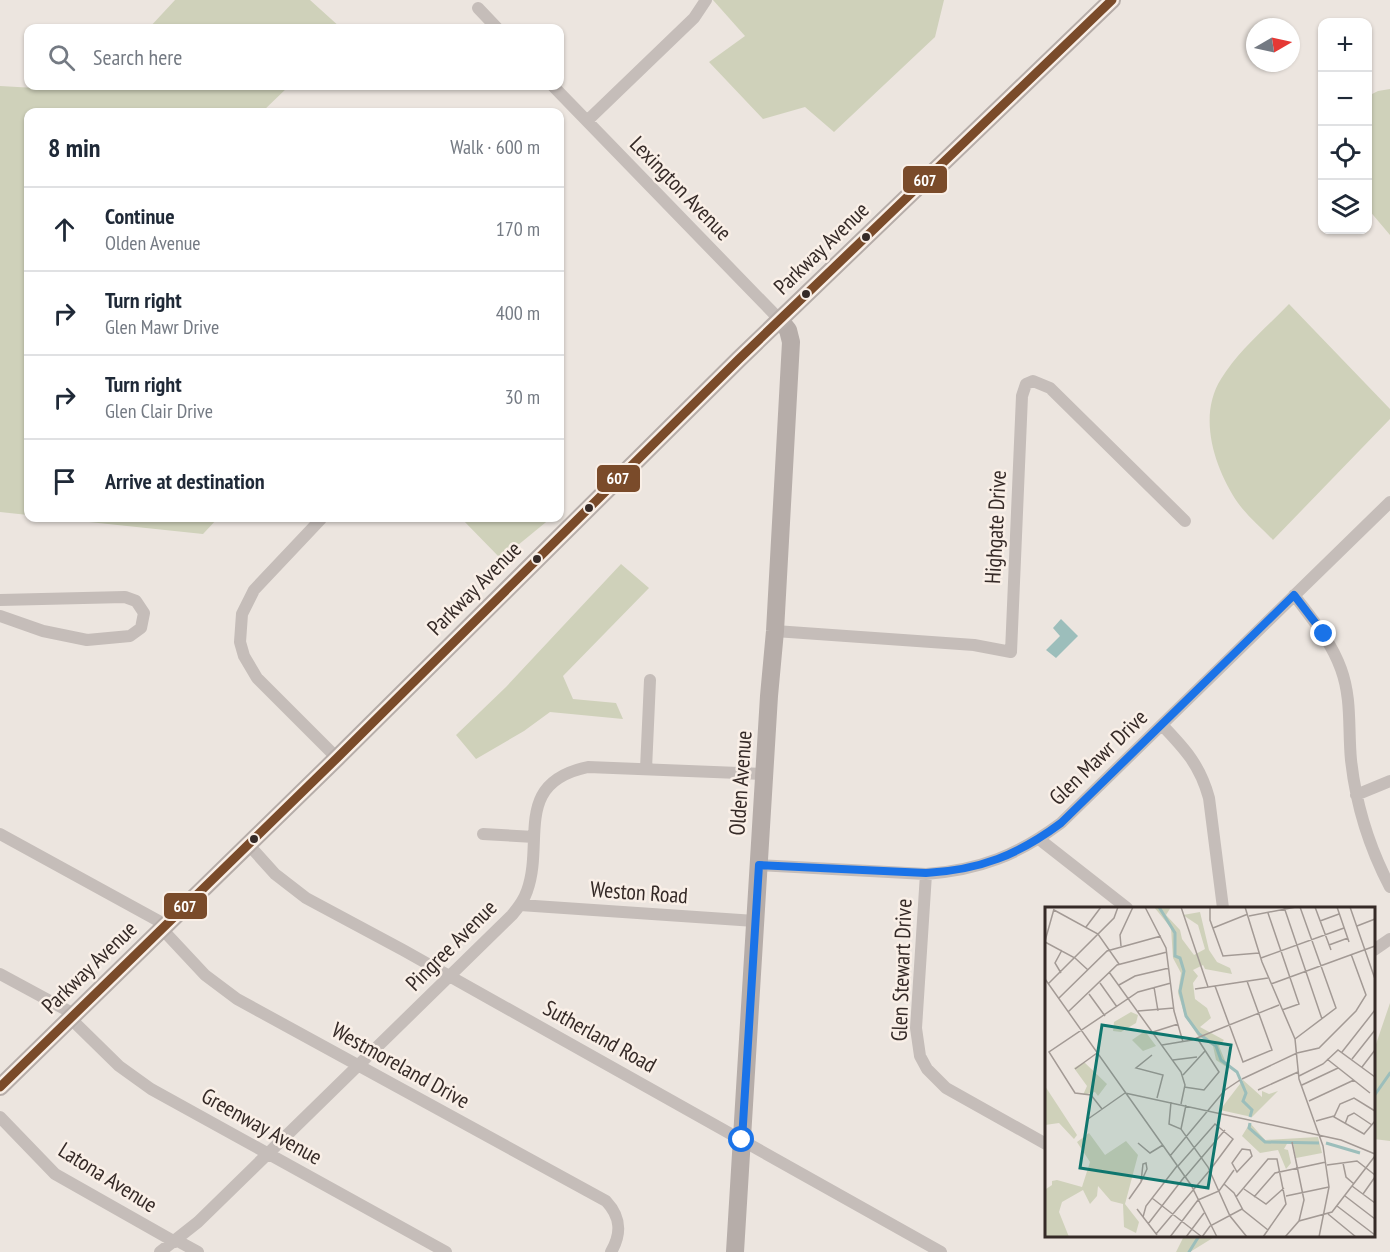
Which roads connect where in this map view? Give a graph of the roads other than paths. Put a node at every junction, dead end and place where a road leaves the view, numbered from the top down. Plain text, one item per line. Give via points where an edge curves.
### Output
1 (706, 0) edge
2 (1112, 0) edge
3 (478, 8) dead end
4 (493, 24) edge
5 (557, 90) edge
6 (587, 121) junction
7 (780, 320) junction
8 (1390, 502) edge
9 (1185, 521) dead end
10 (318, 522) edge
11 (1294, 595) junction
12 (0, 600) edge
13 (0, 616) edge
14 (775, 631) junction
15 (650, 680) dead end
16 (1162, 725) junction
17 (337, 758) junction
18 (646, 769) junction
19 (764, 774) junction
20 (1390, 781) edge
21 (1356, 795) junction
22 (0, 834) edge
23 (483, 834) dead end
24 (534, 837) junction
25 (1040, 839) junction
26 (248, 844) junction
27 (759, 865) junction
28 (926, 873) junction
29 (1390, 887) edge
30 (520, 905) junction
31 (1121, 907) edge
32 (1222, 907) edge
33 (755, 921) junction
34 (164, 927) junction
35 (1390, 939) edge
36 (1375, 949) edge
37 (0, 974) edge
38 (450, 976) junction
39 (72, 1016) junction
40 (359, 1065) junction
41 (0, 1087) edge
42 (0, 1117) edge
43 (742, 1140) junction
44 (1045, 1143) edge
45 (268, 1154) junction
46 (176, 1241) junction
47 (160, 1252) edge
48 (198, 1252) edge
49 (446, 1252) edge
50 (611, 1252) edge
51 (735, 1252) edge
52 (941, 1252) edge

1 - 6 street via 694,18
2 - 7 main road, Parkway Avenue
3 - 4 street
5 - 6 street, Lexington Avenue
6 - 7 street, Lexington Avenue
7 - 14 main road, Olden Avenue via 791,342
7 - 17 main road, Parkway Avenue
8 - 11 street, Glen Mawr Drive
9 - 14 street, Highgate Drive via 1050,388 1033,381 1026,384 1023,396 1011,652 974,645
10 - 17 street via 254,590 242,614 240,642 257,678
11 - 16 street, Glen Mawr Drive
11 - 21 street via 1324,634 1341,671 1349,710
12 - 13 street via 125,597 136,601 144,613 136,633 87,640 43,631
14 - 19 main road, Olden Avenue
15 - 18 street
16 - 25 street, Glen Mawr Drive
16 - 32 street via 1189,754 1204,782
17 - 26 main road, Parkway Avenue
18 - 19 street, Pingree Avenue
18 - 24 street, Pingree Avenue via 588,767 563,776 539,802
19 - 27 main road, Olden Avenue
20 - 21 street
21 - 29 street via 1371,847
22 - 34 street, Westmoreland Drive
23 - 24 street
24 - 30 street, Pingree Avenue via 530,879
25 - 28 street, Glen Mawr Drive via 993,862
25 - 31 street
26 - 34 main road, Parkway Avenue
26 - 38 street, Sutherland Road via 275,874 306,898
27 - 28 street, Glen Mawr Drive
27 - 33 main road, Olden Avenue
28 - 44 street, Glen Stewart Drive via 916,1028 920,1056 946,1088
30 - 33 street, Weston Road
30 - 38 street, Pingree Avenue
33 - 43 main road, Olden Avenue
34 - 39 main road, Parkway Avenue
34 - 40 street, Westmoreland Drive via 206,975 224,989
35 - 36 street
37 - 39 street, Greenway Avenue
38 - 40 street, Pingree Avenue
38 - 43 street, Sutherland Road
39 - 41 main road, Parkway Avenue
39 - 45 street, Greenway Avenue via 137,1080
40 - 45 street, Pingree Avenue
40 - 50 street, Westmoreland Drive via 606,1201 617,1216 619,1231
42 - 46 street, Latona Avenue via 55,1174
43 - 51 main road, Olden Avenue
43 - 52 street, Sutherland Road
45 - 46 street, Pingree Avenue
45 - 49 street, Greenway Avenue
46 - 47 street, Pingree Avenue
46 - 48 street, Latona Avenue

